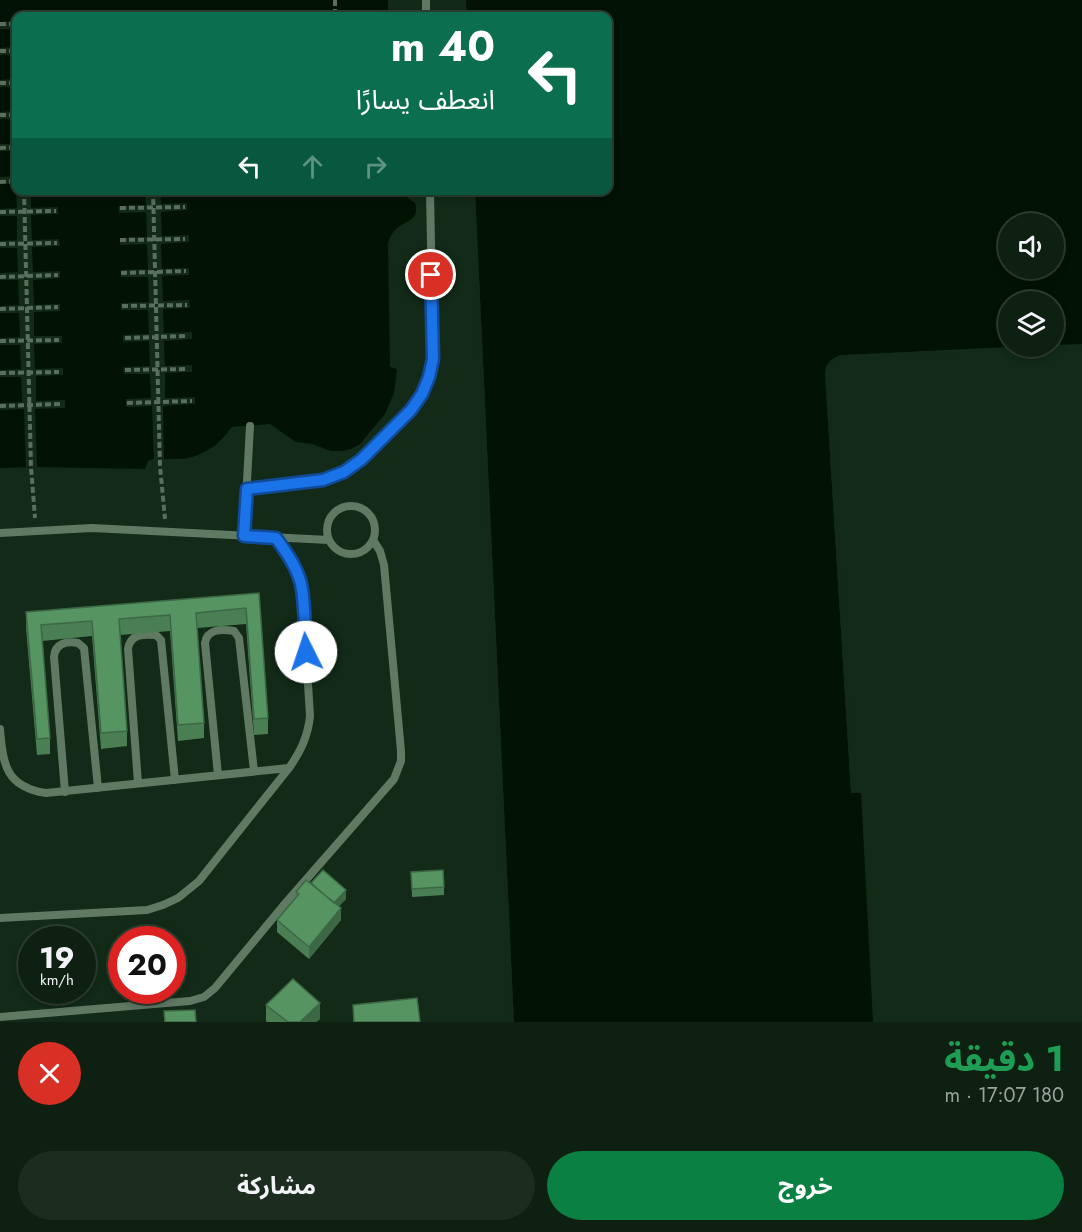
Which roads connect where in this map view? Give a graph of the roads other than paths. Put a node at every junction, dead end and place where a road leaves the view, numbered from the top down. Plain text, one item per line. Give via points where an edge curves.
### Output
1 (430, 195) edge
2 (250, 426) dead end
3 (247, 489) junction
4 (0, 533) edge
5 (244, 536) junction
6 (276, 538) junction
7 (329, 540) junction
8 (373, 540) junction
9 (0, 729) edge
10 (289, 768) junction
11 (254, 771) junction
12 (218, 775) junction
13 (175, 780) junction
14 (138, 783) junction
15 (98, 788) junction
16 (65, 792) junction
17 (0, 918) edge
18 (0, 1017) edge

1 - 3 lane via 433,359 422,394 370,451 344,472 323,480
2 - 3 lane
3 - 5 lane
4 - 5 lane via 92,528
5 - 6 lane
6 - 7 lane
6 - 10 lane via 293,563 302,588 310,716 305,742
7 - 8 lane via 334,548 351,555 368,548
7 - 8 lane via 327,531 334,513 351,506 369,513 376,531
8 - 18 lane via 384,565 401,752 394,779 204,997
9 - 16 lane via 3,762 14,778 34,791
10 - 11 lane
10 - 17 lane via 199,881 163,906
11 - 12 lane
11 - 12 lane via 239,638 234,631 216,630 207,635 205,643
12 - 13 lane
13 - 14 lane
13 - 14 lane via 161,640 156,635 137,636 130,640 128,649
14 - 15 lane
15 - 16 lane
15 - 16 lane via 84,648 78,643 63,643 56,648 54,657

